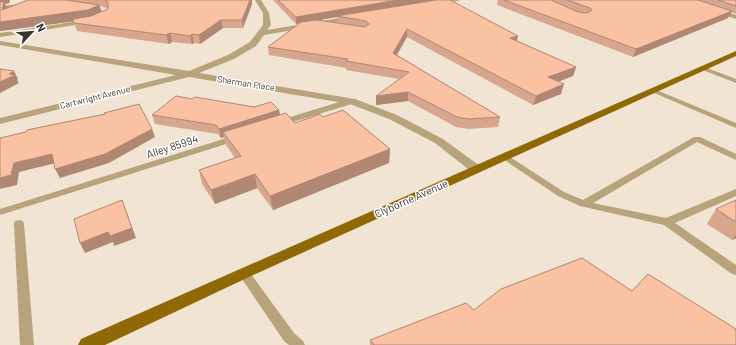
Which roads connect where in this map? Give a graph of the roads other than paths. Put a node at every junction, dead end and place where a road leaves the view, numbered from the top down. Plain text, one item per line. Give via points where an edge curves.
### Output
1 (258, 0) edge
2 (458, 0) edge
3 (682, 0) edge
4 (29, 4) edge
5 (428, 5) edge
6 (0, 8) edge
7 (360, 16) edge
8 (736, 17) edge
9 (93, 21) edge
10 (314, 24) junction
11 (335, 28) edge
12 (261, 33) junction
13 (0, 35) edge
14 (0, 43) edge
15 (736, 53) edge
16 (702, 68) junction
17 (190, 74) junction
18 (736, 81) edge
19 (654, 92) junction
20 (352, 101) junction
21 (0, 121) edge
22 (736, 126) edge
23 (269, 127) edge
24 (247, 134) edge
25 (504, 157) junction
26 (736, 157) edge
27 (476, 169) junction
28 (736, 192) edge
29 (583, 204) junction
30 (0, 212) edge
31 (667, 222) junction
32 (19, 224) dead end
33 (736, 271) edge
34 (244, 273) junction
35 (27, 345) edge
36 (87, 345) edge
37 (298, 345) edge

1 - 12 street via 266,13 267,25
2 - 5 street
3 - 8 street
4 - 6 lane
7 - 10 street
9 - 13 lane
10 - 11 lane
10 - 12 street
12 - 17 street, Cartwright Avenue via 253,44 231,58
14 - 17 street, Sherman Place
15 - 16 main road, Clyborne Avenue
16 - 18 lane
16 - 19 main road, Clyborne Avenue
17 - 20 street, Sherman Place
17 - 21 street, Cartwright Avenue
19 - 22 lane
19 - 25 main road, Clyborne Avenue
20 - 23 lane
20 - 27 street, Sherman Place via 393,117 439,141
24 - 30 lane, Alley 85994
25 - 27 main road, Clyborne Avenue
25 - 29 lane via 561,194
26 - 29 lane via 697,140
27 - 34 main road, Clyborne Avenue
28 - 31 lane
29 - 31 lane
31 - 33 lane
32 - 35 lane
34 - 36 main road, Clyborne Avenue
34 - 37 lane via 289,337

